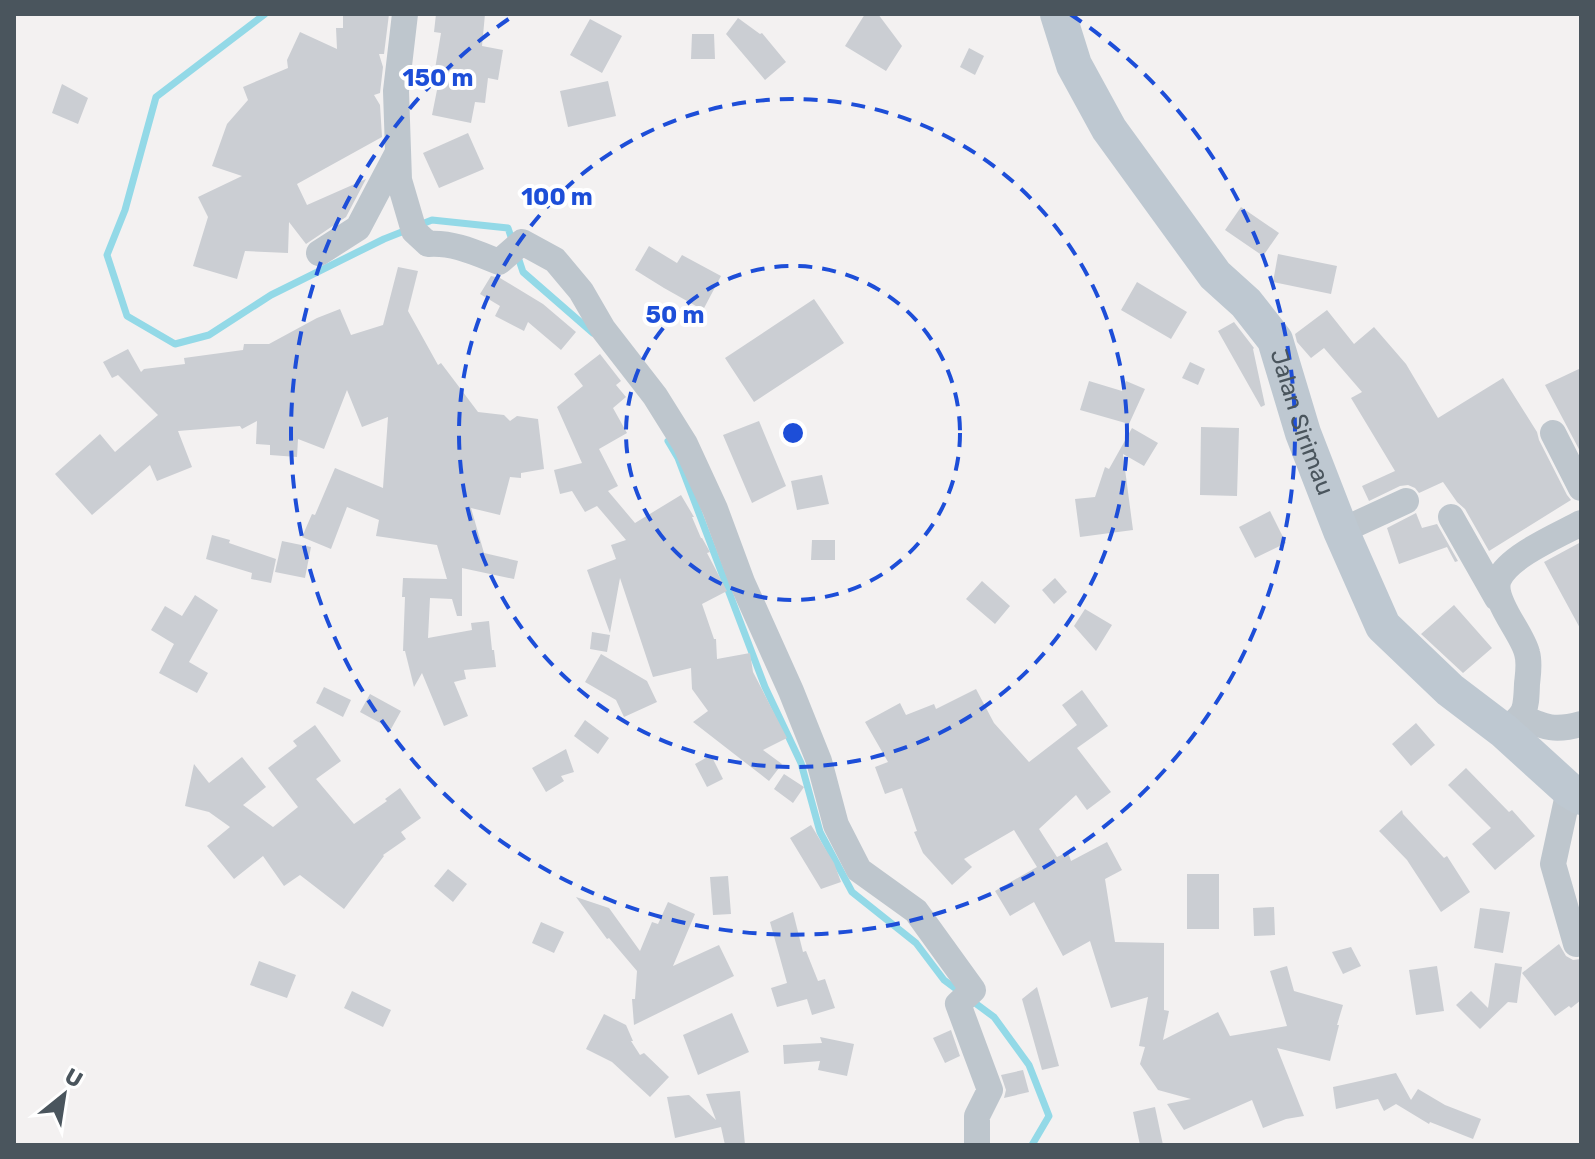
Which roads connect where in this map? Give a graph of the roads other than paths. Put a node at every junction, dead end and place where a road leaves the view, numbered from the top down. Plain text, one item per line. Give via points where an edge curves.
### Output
1 (405, 14) edge
2 (1058, 14) edge
3 (398, 167) junction
4 (319, 253) dead end
5 (1553, 433) dead end
6 (1581, 488) edge
7 (1406, 501) dead end
8 (1451, 517) dead end
9 (1581, 523) edge
10 (1341, 531) junction
11 (1498, 594) junction
12 (1513, 724) junction
13 (1581, 724) edge
14 (1575, 793) edge
15 (1576, 944) dead end
16 (977, 1145) edge

1 - 3 street via 396,91
2 - 10 main road, Jalan Sirimau via 1074,65 1109,129 1215,275 1275,340
3 - 4 street via 358,228
3 - 16 street via 414,231 428,244 453,246 499,262 522,242 555,260 685,444 819,761 836,825 859,870 916,911 966,997 990,1090 977,1116
5 - 6 street
7 - 10 street
8 - 11 street via 1497,598
9 - 11 street via 1514,560 1498,581
10 - 12 main road, Jalan Sirimau via 1383,626 1450,690
11 - 12 street via 1527,653 1526,705
12 - 13 street
12 - 14 main road, Jalan Sirimau
14 - 15 street via 1553,864

